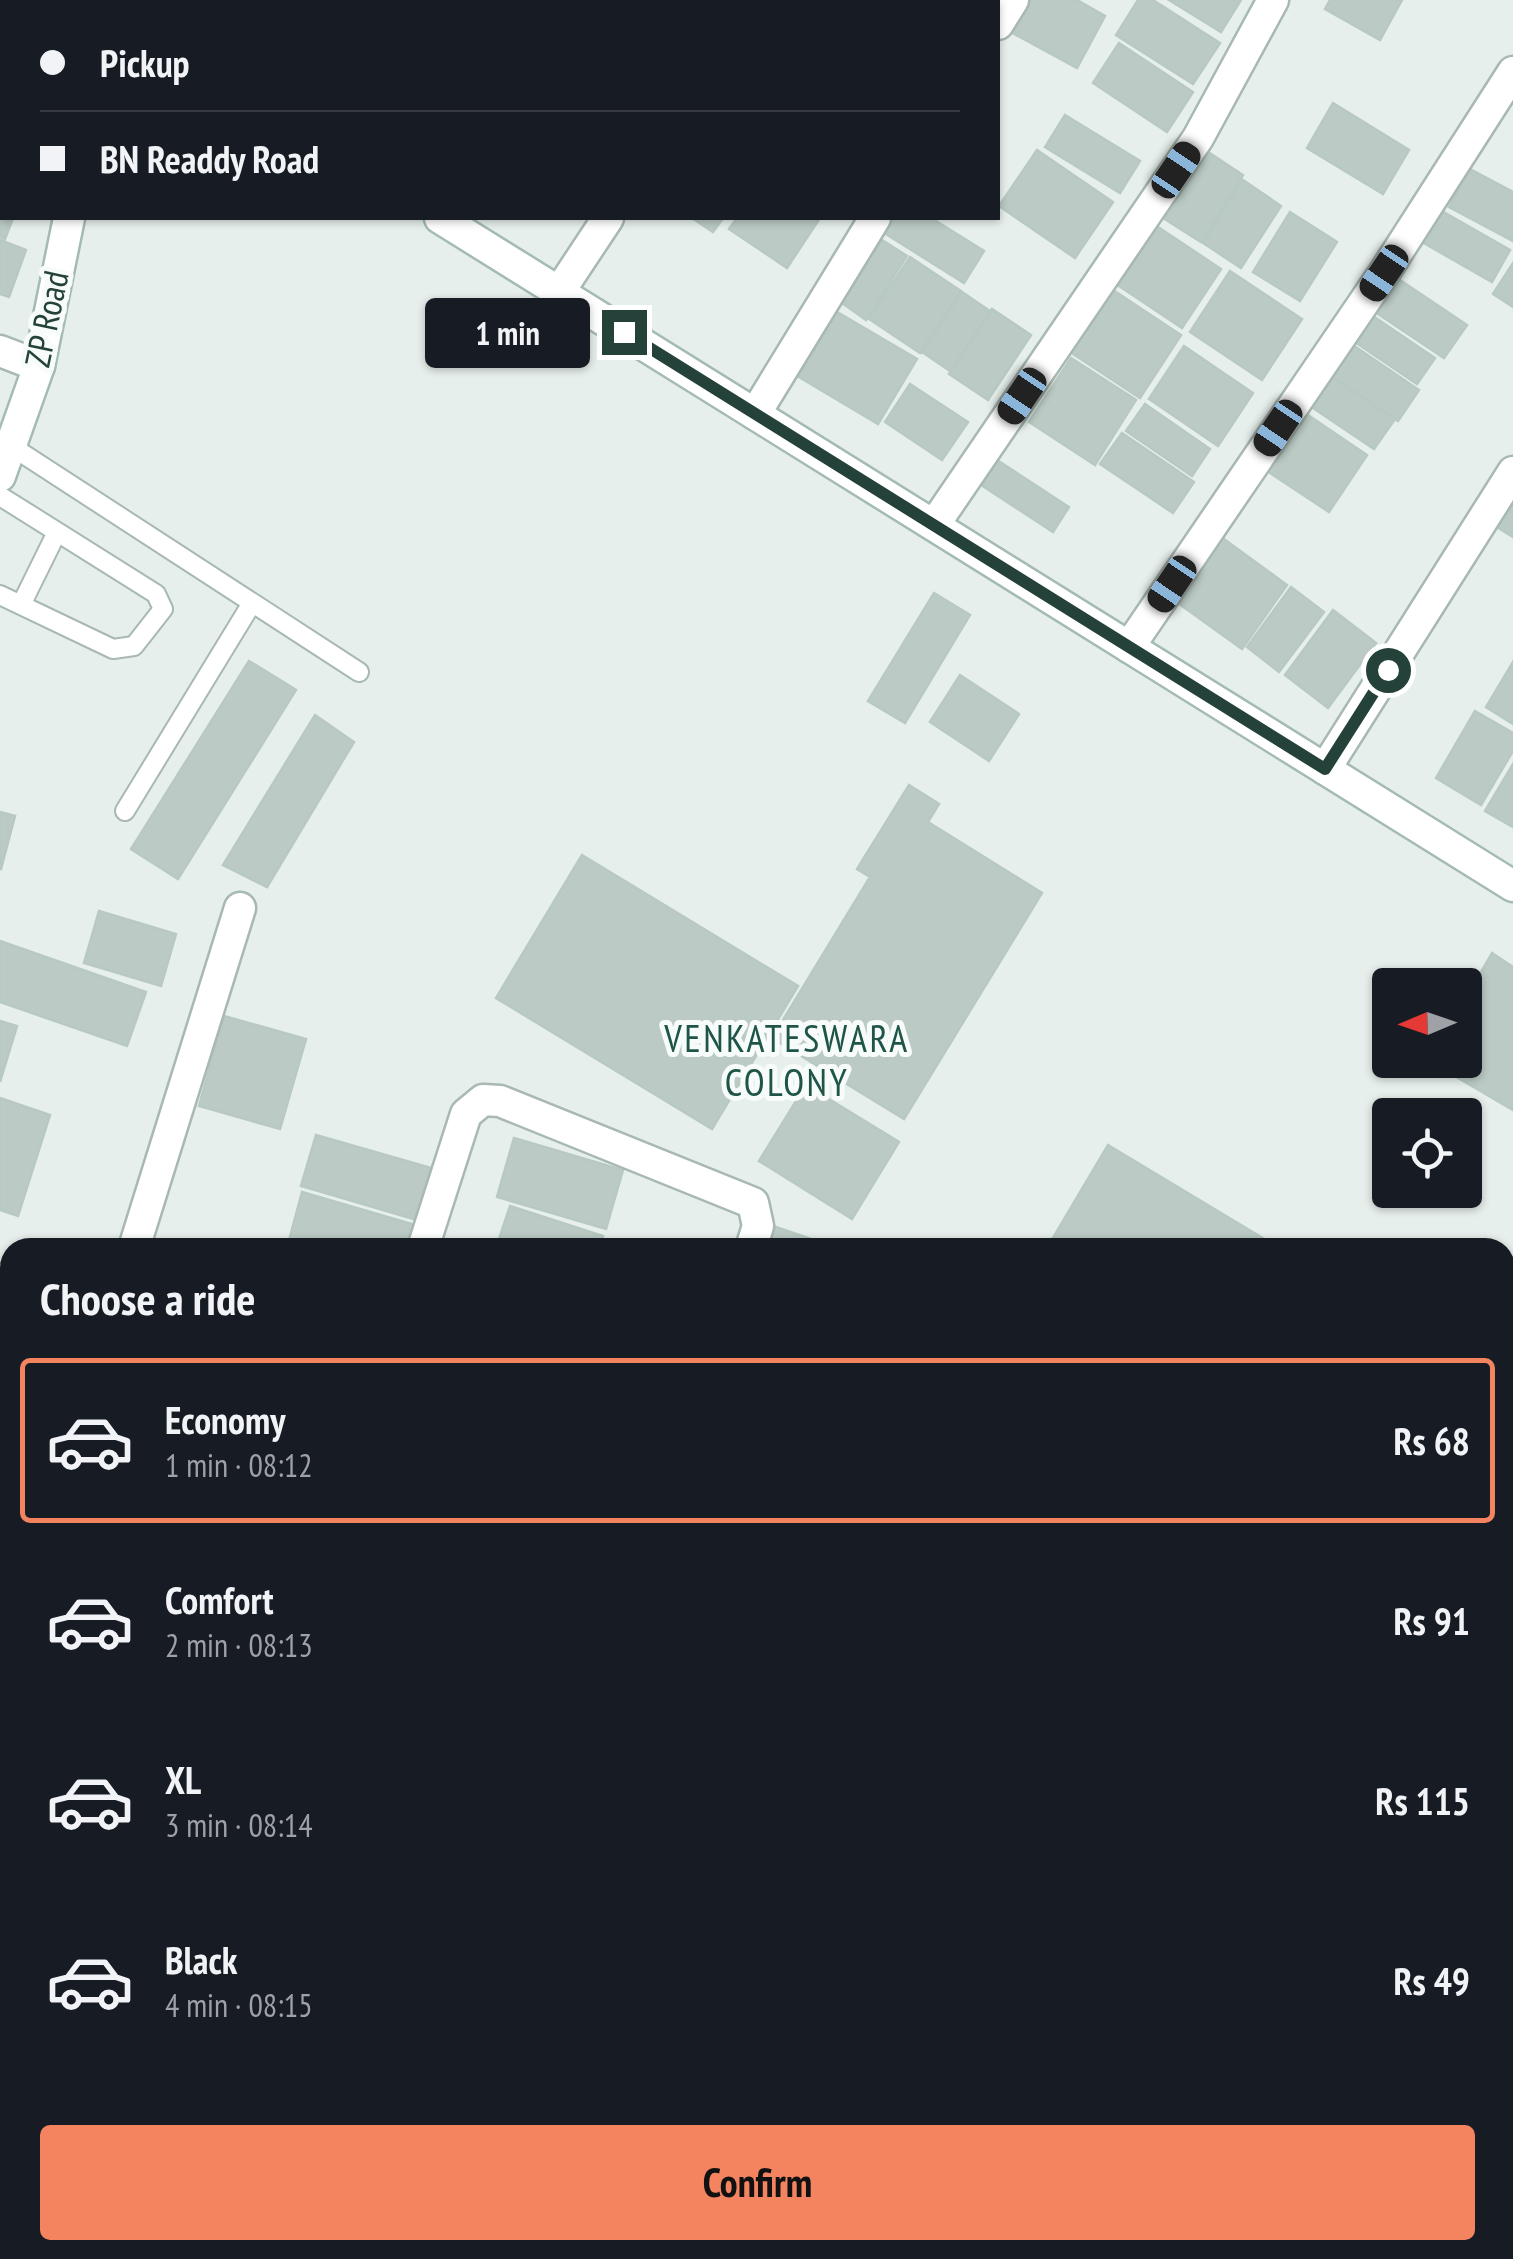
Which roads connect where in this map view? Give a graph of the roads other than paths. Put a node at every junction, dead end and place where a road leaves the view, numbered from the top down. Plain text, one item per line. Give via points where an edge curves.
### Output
1 (1273, 0) edge
2 (1513, 72) edge
3 (69, 220) edge
4 (443, 220) edge
5 (607, 220) edge
6 (874, 220) edge
7 (559, 292) junction
8 (0, 350) edge
9 (39, 366) junction
10 (755, 414) junction
11 (11, 446) junction
12 (1513, 472) edge
13 (0, 476) edge
14 (0, 496) edge
15 (934, 525) junction
16 (57, 532) junction
17 (0, 595) edge
18 (252, 603) junction
19 (22, 605) junction
20 (1129, 647) junction
21 (358, 672) dead end
22 (1325, 769) junction
23 (125, 811) dead end
24 (1509, 876) edge
25 (240, 908) dead end
26 (137, 1238) edge
27 (427, 1238) edge
28 (754, 1238) edge

1 - 15 street via 1198,138
2 - 20 street
3 - 9 street, ZP Road
4 - 7 street
5 - 7 street
6 - 10 street
7 - 10 street
8 - 9 street
9 - 11 street, ZP Road
10 - 15 street
11 - 13 street, ZP Road
11 - 18 lane
12 - 22 street
14 - 16 lane
15 - 20 street
16 - 19 lane
16 - 19 lane via 156,594 163,609 134,646 113,649
17 - 19 lane
18 - 21 lane
18 - 23 lane
20 - 22 street
22 - 24 street
25 - 26 street
27 - 28 street via 466,1114 483,1100 500,1101 753,1203

